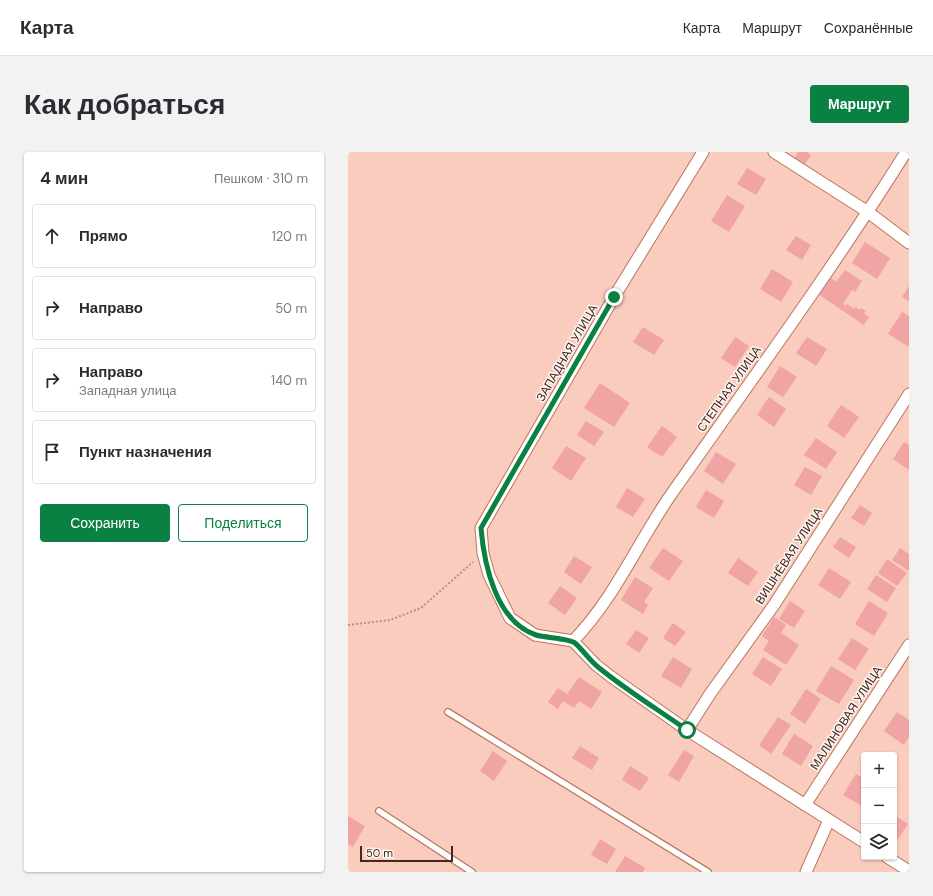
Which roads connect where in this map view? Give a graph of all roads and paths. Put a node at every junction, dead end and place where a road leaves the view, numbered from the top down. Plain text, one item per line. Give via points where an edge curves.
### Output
1 (703, 152) edge
2 (774, 152) edge
3 (906, 152) edge
4 (868, 212) junction
5 (909, 243) edge
6 (909, 394) edge
7 (483, 554) junction
8 (348, 625) edge
9 (573, 641) junction
10 (909, 645) edge
11 (448, 712) dead end
12 (687, 730) junction
13 (805, 805) junction
14 (379, 811) dead end
15 (829, 820) junction
16 (861, 840) edge
17 (892, 860) edge
18 (909, 871) edge
19 (472, 872) edge
20 (708, 872) edge
21 (806, 872) edge

1 - 7 street, ЗАПАДНАЯ УЛИЦА via 614,297 481,528
2 - 4 street
3 - 4 street, СТЕПНАЯ УЛИЦА
4 - 5 street
4 - 9 street, СТЕПНАЯ УЛИЦА via 650,525 616,587
6 - 12 street, ВИШНЁВАЯ УЛИЦА via 774,605
7 - 8 path via 421,608 390,620
7 - 9 street via 496,592 510,618 535,635
9 - 12 street via 610,676
10 - 13 street, МАЛИНОВАЯ УЛИЦА
11 - 20 lane
12 - 13 street
13 - 15 street
14 - 19 lane
15 - 16 street
15 - 21 street
17 - 18 street

